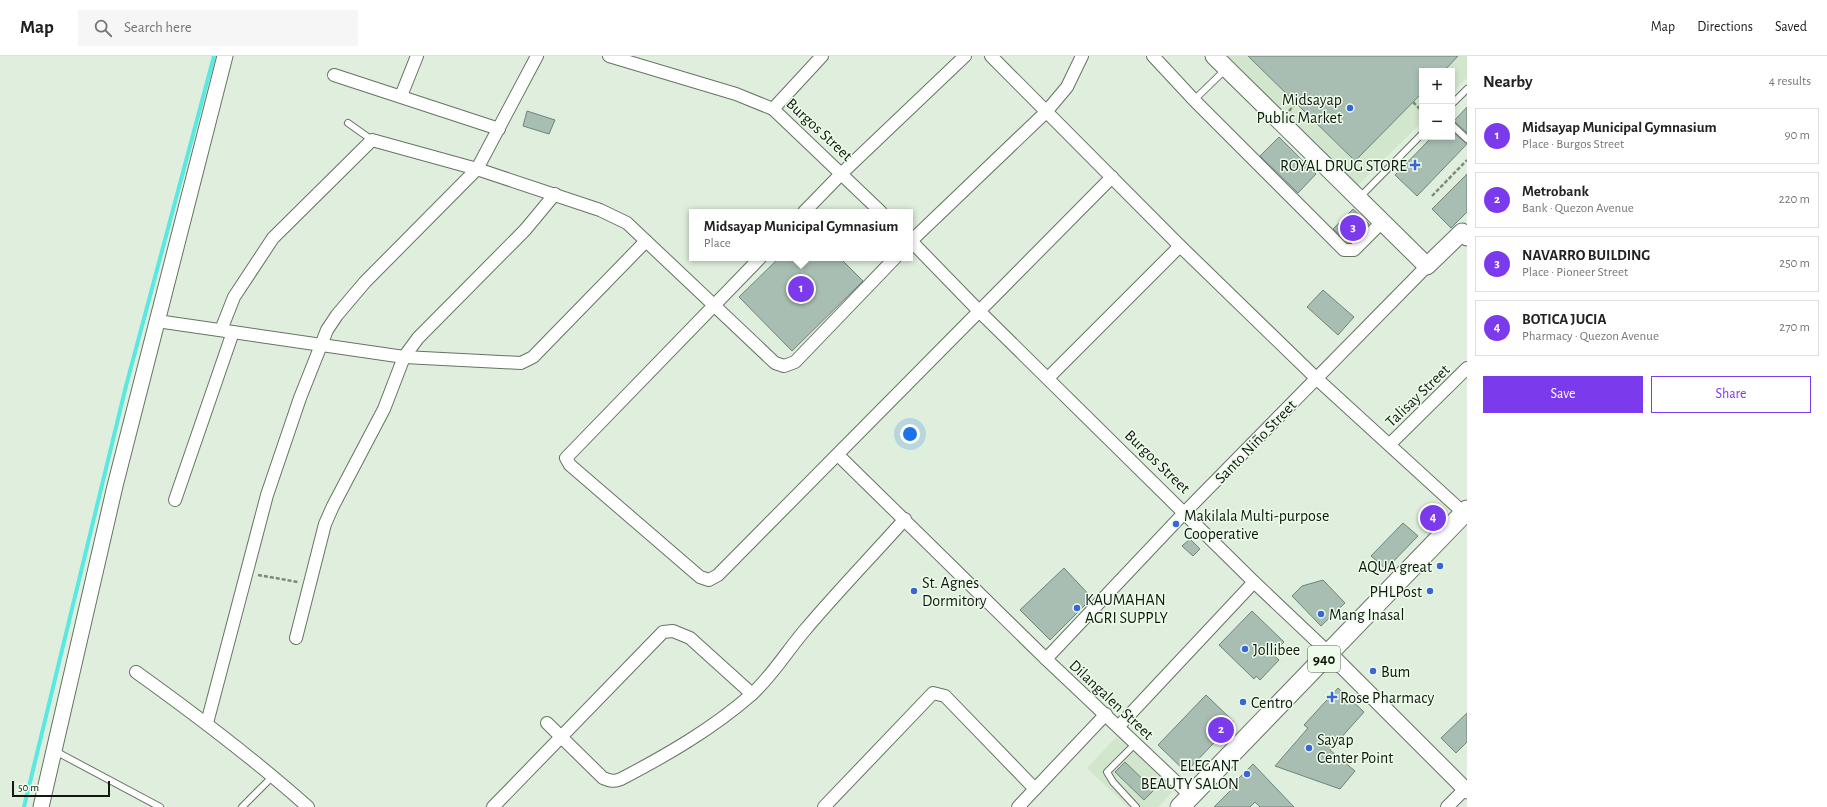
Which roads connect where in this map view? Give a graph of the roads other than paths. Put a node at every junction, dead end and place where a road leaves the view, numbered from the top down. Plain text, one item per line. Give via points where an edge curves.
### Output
1 (225, 56) edge
2 (417, 56) edge
3 (537, 56) edge
4 (609, 56) edge
5 (822, 56) edge
6 (965, 56) edge
7 (991, 56) edge
8 (1082, 56) edge
9 (1153, 56) edge
10 (1214, 56) edge
11 (1226, 68) junction
12 (334, 75) dead end
13 (1467, 90) edge
14 (401, 96) junction
15 (1194, 100) junction
16 (1455, 101) edge
17 (773, 109) junction
18 (1046, 112) junction
19 (348, 123) dead end
20 (1455, 128) edge
21 (499, 129) junction
22 (1419, 137) edge
23 (1467, 139) edge
24 (372, 140) junction
25 (477, 169) junction
26 (841, 174) junction
27 (1112, 177) junction
28 (555, 194) junction
29 (1358, 198) junction
30 (807, 209) edge
31 (878, 209) edge
32 (1382, 222) junction
33 (1465, 232) edge
34 (913, 238) edge
35 (646, 241) junction
36 (913, 244) edge
37 (1180, 246) junction
38 (757, 261) edge
39 (892, 261) edge
40 (1427, 266) junction
41 (715, 304) junction
42 (979, 311) junction
43 (156, 321) junction
44 (221, 330) junction
45 (233, 332) junction
46 (321, 345) junction
47 (404, 357) junction
48 (1467, 368) edge
49 (1048, 378) junction
50 (1316, 378) junction
51 (1390, 444) junction
52 (838, 455) junction
53 (175, 500) dead end
54 (1185, 512) junction
55 (1466, 513) edge
56 (905, 519) junction
57 (1254, 582) junction
58 (296, 638) dead end
59 (1330, 654) junction
60 (1046, 658) junction
61 (136, 672) dead end
62 (752, 694) junction
63 (1106, 714) junction
64 (207, 723) junction
65 (547, 723) dead end
66 (1119, 726) junction
67 (561, 737) junction
68 (1136, 743) junction
69 (53, 751) junction
70 (273, 776) junction
71 (1035, 789) junction
72 (1466, 789) edge
73 (1186, 801) edge
74 (41, 807) edge
75 (160, 807) edge
76 (242, 807) edge
77 (308, 807) edge
78 (493, 807) edge
79 (824, 807) edge
80 (1018, 807) edge
81 (1136, 807) edge
82 (1447, 807) edge

1 - 43 street
2 - 14 street
3 - 21 street
4 - 17 street, Burgos Street via 736,94
5 - 17 street
6 - 26 street
7 - 18 street
8 - 18 street via 1067,87
9 - 15 street
10 - 11 main road
11 - 15 lane
11 - 29 main road
12 - 14 street
13 - 16 lane
14 - 21 street
15 - 32 street via 1344,250 1354,250
17 - 26 street, Burgos Street
18 - 27 street
18 - 34 street
19 - 24 lane
20 - 23 lane
21 - 25 street
22 - 29 lane
24 - 25 street
24 - 44 street via 273,238 234,297
25 - 28 street
25 - 46 street via 365,282 330,324
26 - 30 street
26 - 31 street, Burgos Street
27 - 37 street
27 - 42 street
28 - 35 street via 616,217
28 - 47 street via 525,230 418,338
29 - 32 main road
32 - 40 main road
33 - 40 main road, Santo Niño Street
35 - 41 street
35 - 47 street via 533,357 521,363
36 - 42 street, Burgos Street
37 - 49 street
37 - 50 street
38 - 41 street
39 - 41 street via 795,362 784,366 775,363
40 - 50 street, Santo Niño Street
41 - 52 street via 567,456 566,460 570,465 700,577 708,580 718,575
42 - 49 street, Burgos Street
42 - 52 street
43 - 44 street
43 - 69 street
44 - 45 street
45 - 46 street
45 - 53 street
46 - 47 street
46 - 64 street via 297,405 257,528 248,573
47 - 58 street via 389,397 325,524
48 - 51 street, Talisay Street
49 - 54 street, Burgos Street
50 - 51 street
50 - 54 street, Santo Niño Street
51 - 55 street
52 - 56 street, Dilangalen Street
54 - 57 street, Burgos Street
54 - 60 street, Santo Niño Street
55 - 59 main road, 940
56 - 60 street, Dilangalen Street
56 - 62 street via 805,630
57 - 59 street, Burgos Street
57 - 66 street
59 - 72 street, Burgos Street
59 - 73 main road, 940
60 - 63 street, Dilangalen Street
61 - 64 street
62 - 67 street via 724,718 664,757 614,782 603,778
62 - 67 street via 690,638 673,631 663,632
63 - 66 street, Dilangalen Street
63 - 71 street
64 - 70 street
65 - 67 street
66 - 68 street, Dilangalen Street
67 - 78 street
68 - 73 street, Dilangalen Street
68 - 81 lane via 1107,772
69 - 74 street
69 - 75 lane
70 - 76 lane
70 - 77 street
71 - 79 street via 945,696 933,693
71 - 80 street
72 - 82 street

